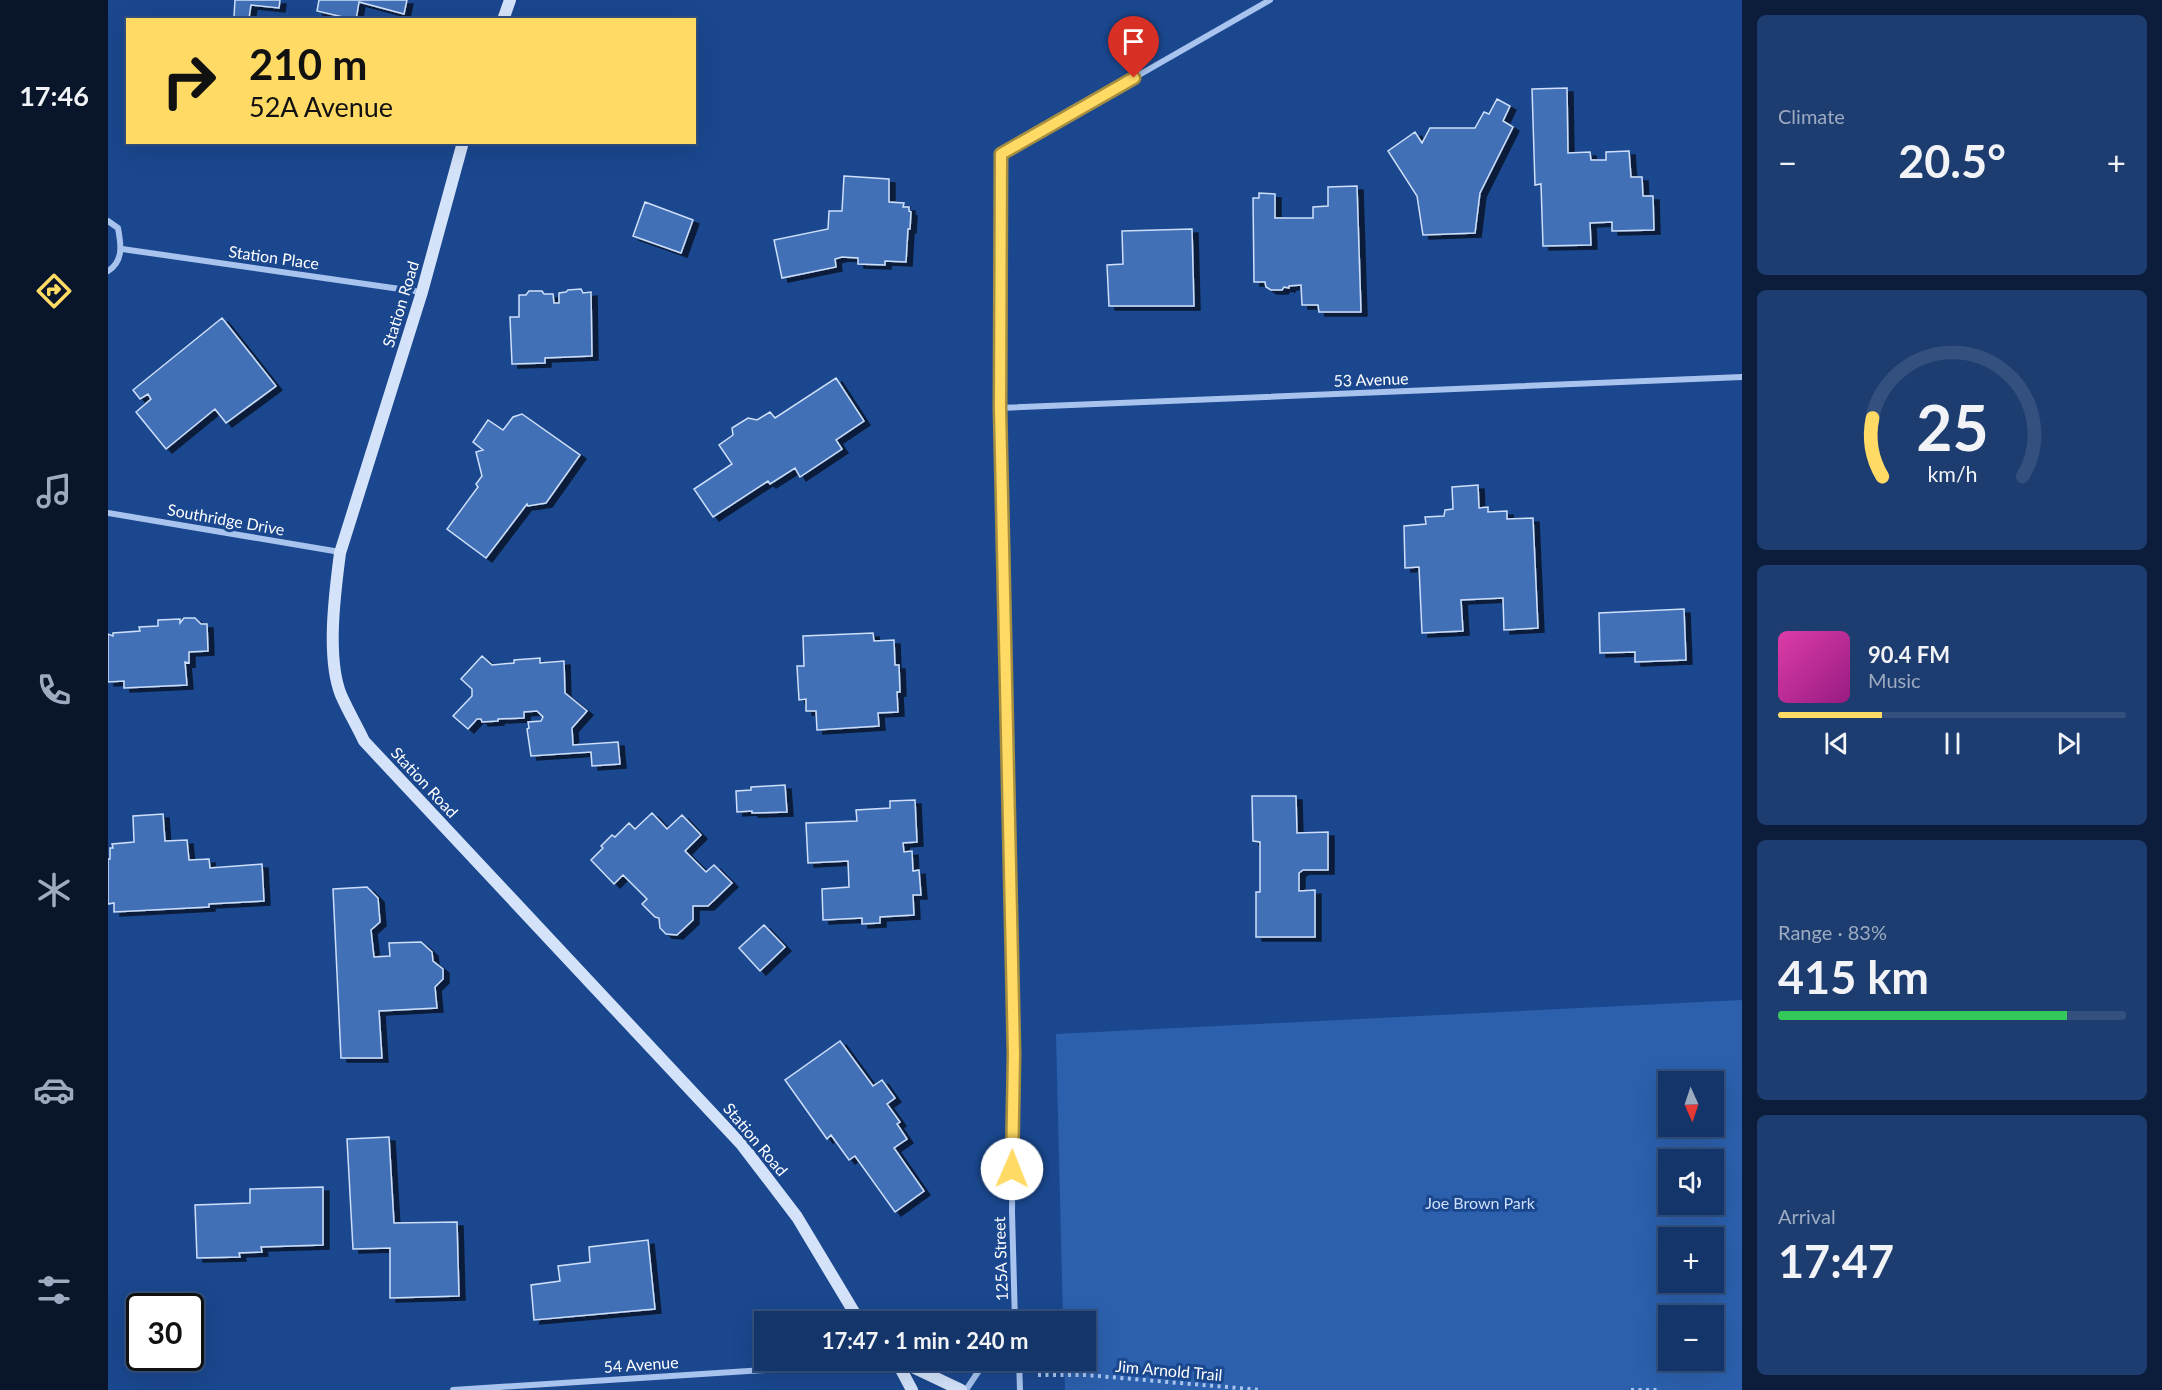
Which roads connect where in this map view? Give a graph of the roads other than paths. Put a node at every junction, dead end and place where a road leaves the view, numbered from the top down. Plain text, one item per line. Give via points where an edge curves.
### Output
1 (510, 0) edge
2 (1270, 0) edge
3 (503, 18) edge
4 (462, 144) edge
5 (108, 221) edge
6 (122, 249) junction
7 (108, 272) edge
8 (422, 292) junction
9 (1742, 377) edge
10 (1000, 408) junction
11 (108, 513) edge
12 (340, 552) junction
13 (853, 1311) edge
14 (1014, 1311) edge
15 (754, 1371) edge
16 (902, 1371) edge
17 (921, 1371) edge
18 (978, 1371) edge
19 (1019, 1371) edge
20 (453, 1390) edge
21 (912, 1390) edge
22 (963, 1390) edge
23 (1020, 1390) edge

1 - 3 street
2 - 10 street, 125A Street via 1001,154
4 - 8 street, Station Road
5 - 6 street via 118,228
6 - 7 street via 114,268
6 - 8 street, Station Place
8 - 12 street, Station Road
9 - 10 street, 53 Avenue
10 - 14 street, 125A Street via 1014,1042
11 - 12 street, Southridge Drive
12 - 13 street, Station Road via 333,653 340,694 364,741 742,1145 797,1217
15 - 20 street, 54 Avenue
16 - 21 street
17 - 22 street
18 - 22 street
19 - 23 street

